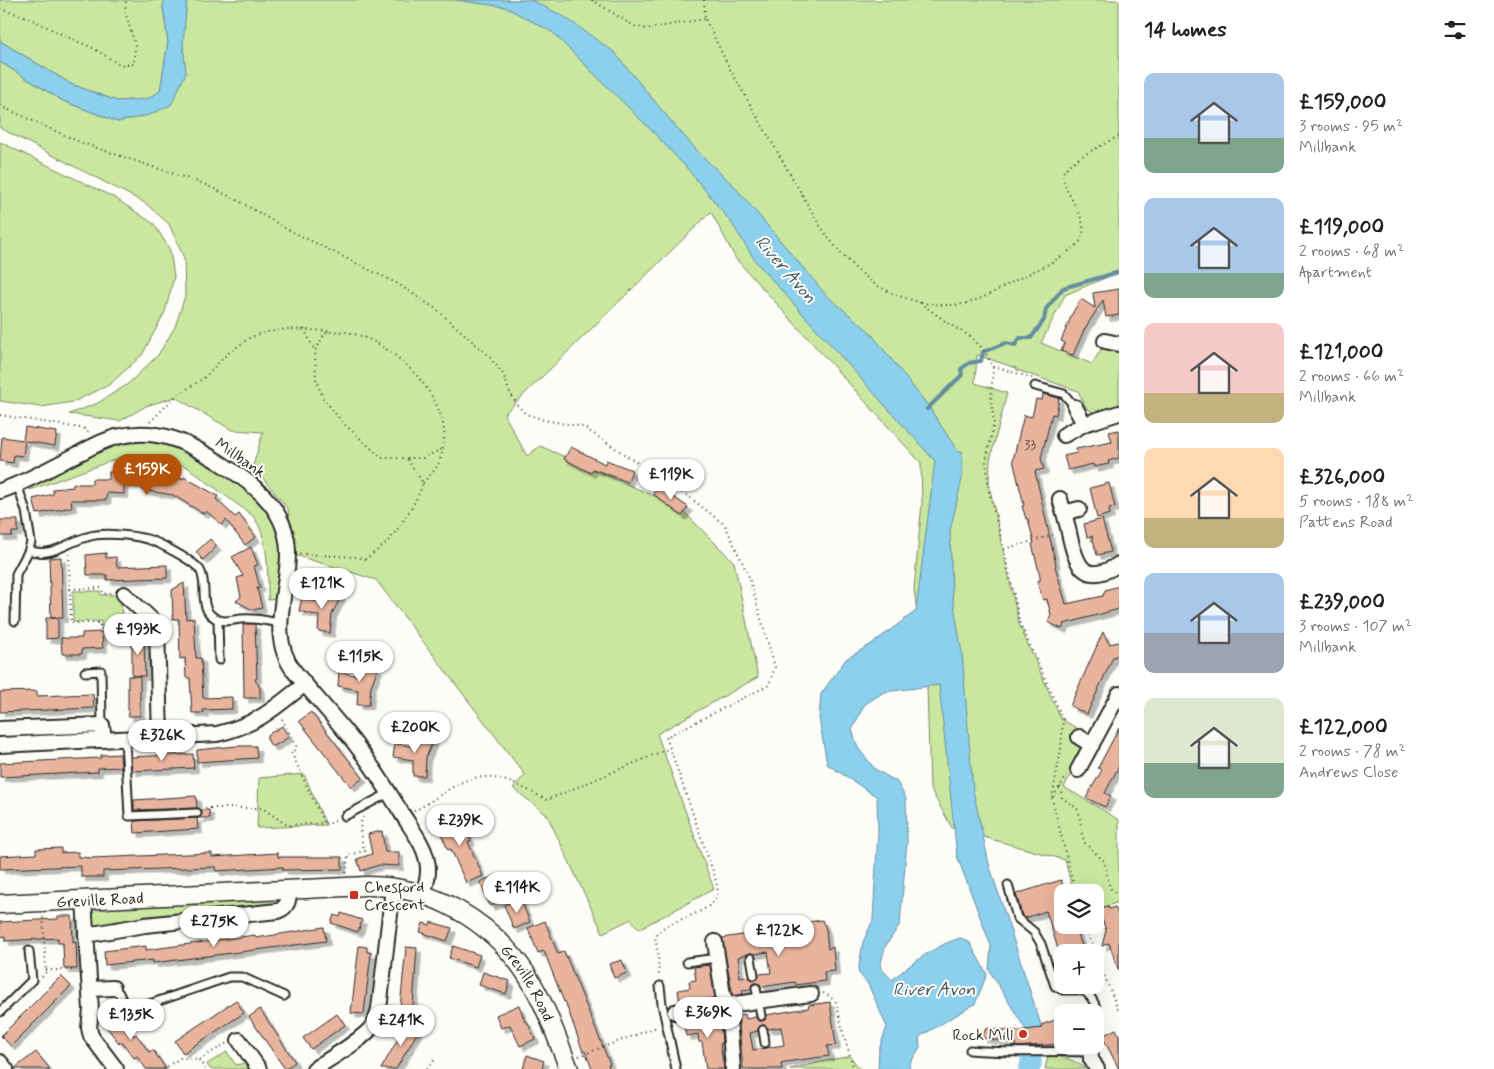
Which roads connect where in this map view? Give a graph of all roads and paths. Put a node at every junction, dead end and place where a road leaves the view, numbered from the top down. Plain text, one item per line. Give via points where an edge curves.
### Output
1 (126, 0) edge
2 (592, 0) edge
3 (704, 0) edge
4 (0, 9) edge
5 (705, 19) junction
6 (0, 106) edge
7 (1119, 136) edge
8 (919, 302) junction
9 (304, 329) junction
10 (333, 331) junction
11 (1104, 341) dead end
12 (1119, 344) edge
13 (315, 351) junction
14 (993, 366) junction
15 (1031, 377) dead end
16 (1035, 386) dead end
17 (1075, 407) joint
18 (1119, 413) edge
19 (0, 415) edge
20 (1084, 424) junction
21 (148, 425) dead end
22 (1064, 435) dead end
23 (97, 444) junction
24 (442, 449) junction
25 (406, 459) junction
26 (423, 483) junction
27 (17, 484) junction
28 (0, 491) edge
29 (1060, 499) dead end
30 (1079, 509) dead end
31 (1064, 513) junction
32 (1069, 530) junction
33 (68, 544) junction
34 (1004, 549) junction
35 (29, 550) junction
36 (293, 554) dead end
37 (1119, 564) edge
38 (70, 589) junction
39 (124, 594) joint
40 (218, 620) junction
41 (15, 621) dead end
42 (279, 623) junction
43 (123, 628) dead end
44 (219, 660) dead end
45 (85, 672) dead end
46 (305, 684) junction
47 (1119, 694) edge
48 (277, 708) junction
49 (102, 725) junction
50 (0, 729) edge
51 (160, 737) junction
52 (1079, 737) dead end
53 (125, 739) junction
54 (104, 740) junction
55 (0, 745) edge
56 (1092, 745) junction
57 (670, 748) junction
58 (1078, 770) joint
59 (1060, 787) junction
60 (389, 793) junction
61 (1052, 798) junction
62 (359, 809) junction
63 (197, 813) joint
64 (345, 816) dead end
65 (404, 817) junction
66 (324, 823) junction
67 (331, 823) dead end
68 (346, 874) dead end
69 (1073, 884) edge
70 (1008, 885) dead end
71 (392, 888) junction
72 (289, 890) junction
73 (423, 895) junction
74 (1119, 896) edge
75 (84, 900) junction
76 (0, 904) edge
77 (1088, 934) edge
78 (86, 935) junction
79 (715, 942) dead end
80 (29, 951) dead end
81 (716, 958) junction
82 (751, 958) dead end
83 (687, 962) dead end
84 (82, 969) dead end
85 (46, 970) dead end
86 (754, 975) dead end
87 (660, 986) joint
88 (113, 988) joint
89 (90, 989) junction
90 (816, 993) joint
91 (757, 995) junction
92 (284, 996) dead end
93 (1093, 1004) edge
94 (728, 1006) junction
95 (0, 1012) edge
96 (674, 1012) dead end
97 (1119, 1012) edge
98 (761, 1016) dead end
99 (661, 1026) dead end
100 (763, 1030) dead end
101 (239, 1040) joint
102 (765, 1043) dead end
103 (970, 1050) dead end
104 (1054, 1050) edge
105 (1091, 1054) edge
106 (436, 1058) dead end
107 (199, 1060) junction
108 (0, 1062) edge
109 (572, 1064) edge
110 (6, 1069) edge
111 (116, 1069) edge
112 (163, 1069) edge
113 (205, 1069) edge
114 (259, 1069) edge
115 (314, 1069) edge
116 (427, 1069) edge
117 (676, 1069) edge
118 (733, 1069) edge
119 (854, 1069) edge
120 (1097, 1069) edge

1 - 4 path via 125,12 135,45 134,64 120,65 93,48 27,17
2 - 5 path via 634,26 646,29
3 - 5 path
5 - 8 path via 731,71 820,226 838,250 876,285
6 - 57 path via 82,143 204,184 398,284 436,309 488,355 526,414 583,427 688,496 725,525 749,577 775,667 769,685 666,737
7 - 8 path via 1075,161 1063,172 1065,184 1083,223 1083,235 1076,246 1056,260 966,304 950,306
8 - 14 path via 970,336
9 - 10 path
9 - 13 path
9 - 21 path via 267,332 252,337 227,354 205,377 175,397
10 - 13 path via 325,333
10 - 24 path via 354,333 378,343 421,381 437,406 444,431
11 - 12 street
13 - 25 path via 318,385 343,423 382,458
14 - 15 path
14 - 34 path via 991,401 994,422 986,460 989,492
16 - 17 lane via 1064,394
17 - 20 street
18 - 20 street
19 - 23 path via 86,429
20 - 22 street
23 - 27 street, Millbank
23 - 42 street, Millbank via 116,436 142,434 177,440 196,448 255,486 276,511 286,539 288,554
24 - 25 path via 423,458
24 - 26 path via 438,465
25 - 26 path
26 - 36 path via 391,537 366,559
27 - 28 street, Millbank
27 - 35 lane via 31,534
29 - 31 street
30 - 31 street
31 - 32 street
32 - 34 path
32 - 37 street via 1074,557 1084,570 1099,574
33 - 35 lane via 45,553
33 - 38 path
33 - 40 lane via 96,535 155,542 197,566 204,580 206,609
34 - 61 path via 1020,623 1063,719
35 - 41 lane via 16,574
38 - 39 path via 102,588 102,594
38 - 43 path via 71,623 100,623 100,629
39 - 51 street via 157,628
40 - 42 lane via 251,618
40 - 44 lane
42 - 46 street, Millbank via 287,659
45 - 49 lane via 100,671
46 - 48 street
46 - 60 street, Millbank via 363,754
47 - 56 street
48 - 51 street via 258,720 227,732
48 - 66 path via 296,746 291,752
49 - 50 street
49 - 54 street
51 - 53 street
52 - 56 street
53 - 54 street
53 - 63 lane via 129,816
54 - 55 street
56 - 58 street
57 - 65 path via 547,800 499,779 482,777 467,780
57 - 87 path via 715,876 717,896 706,908 662,929 655,937
58 - 59 path via 1070,770
59 - 61 path
59 - 74 path via 1062,798 1079,812 1085,843 1104,862 1110,888
60 - 62 lane
60 - 65 street, Millbank
61 - 69 path
62 - 64 lane
62 - 68 path via 364,818 360,821 365,851 348,855
63 - 66 path via 197,808 262,808 287,825
65 - 73 street, Millbank via 427,859
66 - 67 path
70 - 93 lane via 1017,918 1034,932 1042,944 1055,986 1063,990 1082,990 1091,997
71 - 72 street, Greville Road
71 - 73 street, Greville Road
71 - 115 street via 380,1001 374,1025
72 - 75 street, Greville Road
72 - 78 street, Greville Road via 286,906 278,911 145,925
73 - 109 street, Greville Road via 476,921 512,954 528,976
75 - 76 street, Greville Road
75 - 78 street
77 - 97 path
78 - 89 street
79 - 81 street
80 - 95 lane via 32,980
81 - 83 lane
81 - 94 street
82 - 86 lane
84 - 85 path
87 - 117 lane
88 - 89 street
88 - 92 lane via 126,1008 132,1010 229,977 242,977
89 - 111 street via 90,1034
90 - 91 street
90 - 119 path via 830,996 836,1002
91 - 94 street
91 - 98 lane
94 - 96 street
94 - 118 street
99 - 109 path
100 - 102 lane
101 - 107 path via 236,1038
101 - 114 street
103 - 104 lane via 1014,1053
105 - 120 street
106 - 116 path
107 - 112 path via 180,1058
107 - 113 path
108 - 110 street

